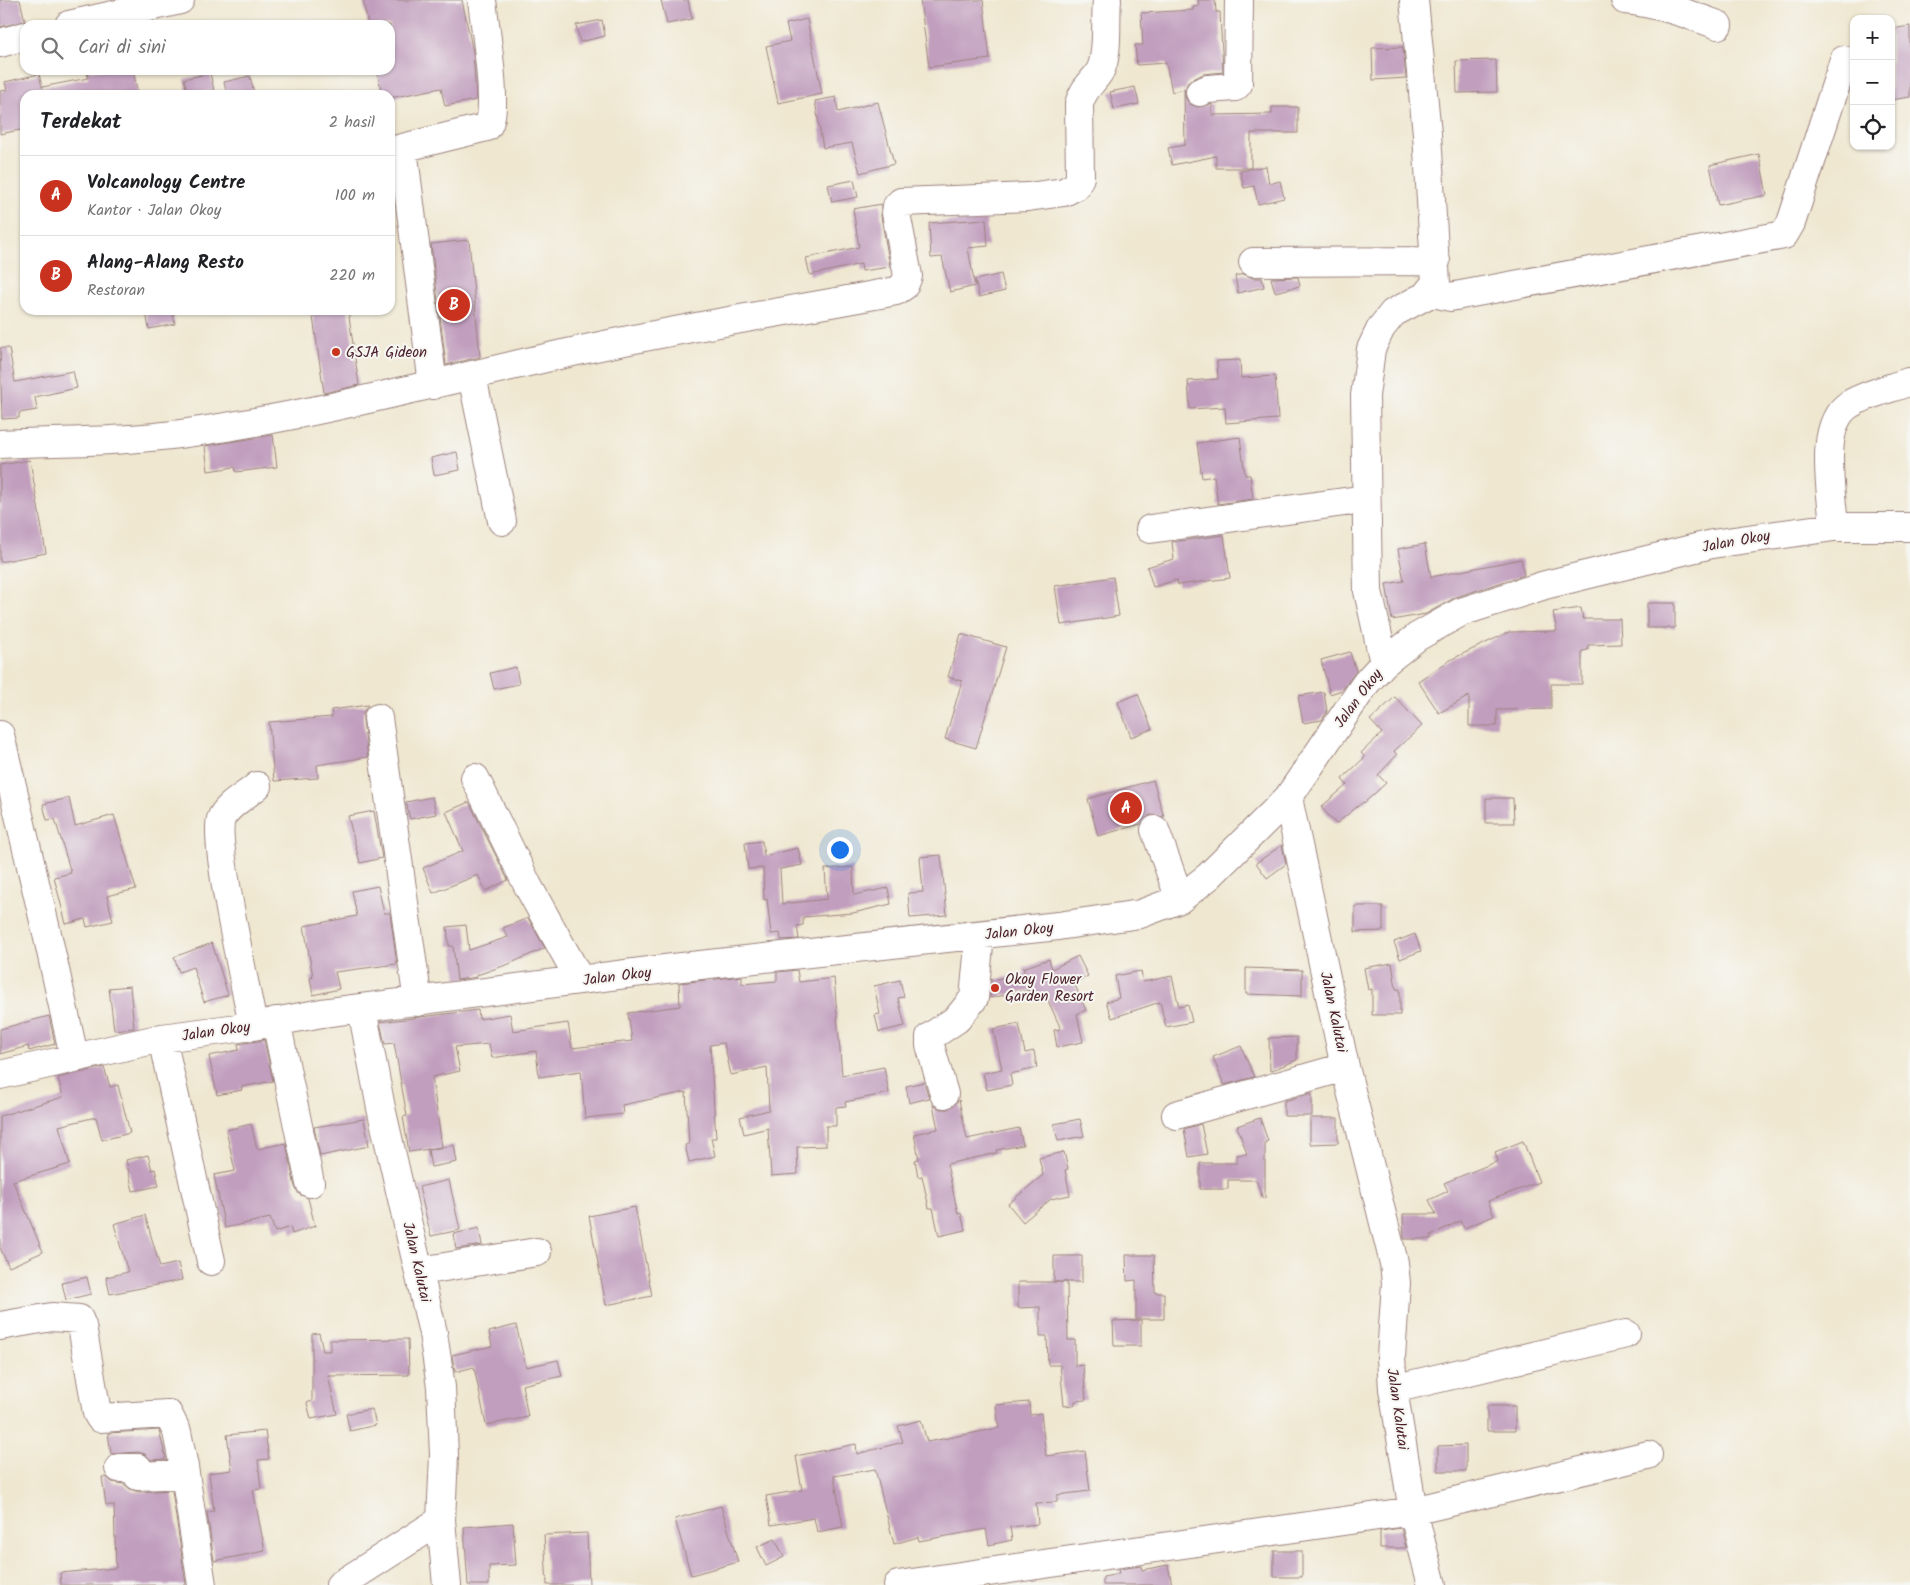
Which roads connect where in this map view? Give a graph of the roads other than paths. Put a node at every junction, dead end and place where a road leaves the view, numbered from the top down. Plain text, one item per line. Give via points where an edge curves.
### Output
1 (180, 0) edge
2 (482, 0) edge
3 (1107, 0) edge
4 (1239, 0) edge
5 (1414, 0) edge
6 (1625, 0) edge
7 (91, 20) edge
8 (1718, 25) dead end
9 (20, 37) edge
10 (0, 43) edge
11 (1844, 60) dead end
12 (1200, 92) dead end
13 (396, 150) edge
14 (1436, 261) junction
15 (1253, 262) dead end
16 (1429, 292) junction
17 (472, 376) junction
18 (1908, 382) dead end
19 (433, 385) junction
20 (0, 444) edge
21 (1366, 499) junction
22 (502, 521) dead end
23 (1834, 527) junction
24 (1910, 527) edge
25 (1150, 529) dead end
26 (1384, 663) junction
27 (378, 718) dead end
28 (0, 735) edge
29 (475, 778) dead end
30 (257, 786) dead end
31 (1288, 798) junction
32 (1155, 830) dead end
33 (1180, 899) junction
34 (980, 935) junction
35 (580, 980) junction
36 (418, 1002) junction
37 (362, 1008) junction
38 (265, 1024) junction
39 (162, 1038) junction
40 (74, 1056) junction
41 (1345, 1067) junction
42 (0, 1074) edge
43 (944, 1094) dead end
44 (1176, 1116) dead end
45 (310, 1183) dead end
46 (537, 1252) dead end
47 (211, 1261) dead end
48 (420, 1271) junction
49 (0, 1326) edge
50 (1626, 1334) dead end
51 (1393, 1389) junction
52 (1648, 1455) dead end
53 (119, 1468) dead end
54 (185, 1474) junction
55 (1413, 1511) junction
56 (441, 1520) junction
57 (202, 1585) edge
58 (340, 1585) edge
59 (447, 1585) edge
60 (903, 1585) edge
61 (1432, 1585) edge

1 - 7 street
2 - 13 street via 492,86 492,121 487,127
3 - 17 street via 1105,56 1100,71 1082,92 1079,104 1080,177 1076,186 1064,192 1028,196 901,202 896,212 908,276 904,286 896,291 709,324
4 - 12 street via 1238,84
5 - 14 street
6 - 8 street via 1681,12
9 - 10 street
11 - 16 street via 1791,223 1784,235 1450,297
13 - 19 street
14 - 15 street
14 - 16 street via 1436,283
16 - 21 street via 1393,314 1371,348 1366,396
17 - 19 street
17 - 22 street
18 - 23 street via 1851,404 1837,414 1831,429 1829,456
19 - 20 street via 265,421 187,433 124,440
21 - 25 street
21 - 26 street via 1368,591
23 - 24 street, Jalan Okoy
23 - 26 street, Jalan Okoy via 1712,544 1545,586 1461,612 1416,637
26 - 31 street, Jalan Okoy via 1366,683
27 - 36 street
28 - 40 street
29 - 35 street via 528,886
30 - 38 street via 224,813 220,822 222,858
31 - 33 street, Jalan Okoy via 1209,876
31 - 41 street, Jalan Kalutai
32 - 33 street
33 - 34 street, Jalan Okoy via 1140,914 1109,920
34 - 35 street, Jalan Okoy
34 - 43 street via 974,998 957,1019 930,1037
35 - 36 street, Jalan Okoy
36 - 37 street, Jalan Okoy
37 - 38 street, Jalan Okoy
37 - 48 street, Jalan Kalutai via 381,1108
38 - 39 street, Jalan Okoy
38 - 45 street
39 - 40 street, Jalan Okoy
39 - 47 street
40 - 42 street, Jalan Okoy
41 - 44 street
41 - 51 street, Jalan Kalutai via 1394,1263
46 - 48 street
48 - 56 street, Jalan Kalutai via 441,1388 444,1455
49 - 54 street via 52,1317 79,1319 100,1418 168,1414 177,1432
50 - 51 street
51 - 55 street, Jalan Kalutai
52 - 55 street
53 - 54 street via 138,1468 138,1476
54 - 57 street
55 - 60 street
55 - 61 street, Jalan Kalutai
56 - 58 street
56 - 59 street, Jalan Kalutai

